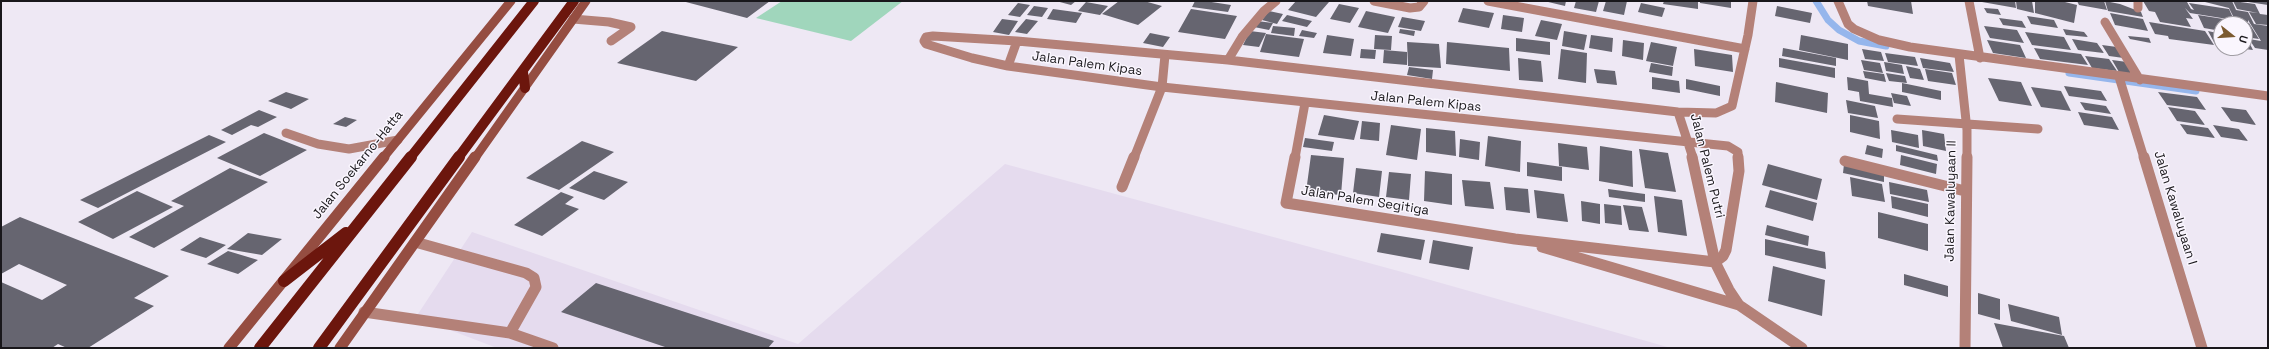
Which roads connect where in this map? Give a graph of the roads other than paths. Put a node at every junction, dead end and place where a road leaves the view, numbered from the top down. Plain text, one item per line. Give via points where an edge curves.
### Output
1 (511, 1) edge
2 (534, 1) edge
3 (574, 1) edge
4 (586, 1) edge
5 (1276, 1) edge
6 (1374, 1) edge
7 (1424, 1) edge
8 (1488, 1) edge
9 (1753, 1) edge
10 (1838, 1) edge
11 (1969, 1) edge
12 (573, 19) junction
13 (2105, 22) dead end
14 (610, 41) dead end
15 (1017, 41) junction
16 (1745, 49) junction
17 (1165, 55) junction
18 (1959, 55) junction
19 (1980, 58) junction
20 (1228, 60) junction
21 (1008, 66) junction
22 (523, 72) junction
23 (2120, 79) junction
24 (2140, 80) junction
25 (1162, 87) junction
26 (525, 88) junction
27 (2268, 96) edge
28 (1305, 103) junction
29 (1678, 112) junction
30 (1897, 119) dead end
31 (1966, 123) junction
32 (2038, 129) dead end
33 (286, 133) dead end
34 (398, 140) junction
35 (1689, 142) junction
36 (1846, 161) dead end
37 (1122, 187) dead end
38 (1965, 191) junction
39 (359, 223) junction
40 (1515, 239) junction
41 (415, 242) junction
42 (1715, 262) junction
43 (284, 281) junction
44 (1739, 305) junction
45 (364, 312) junction
46 (510, 333) junction
47 (229, 348) edge
48 (260, 348) edge
49 (319, 348) edge
50 (340, 348) edge
51 (553, 348) edge
52 (1802, 348) edge
53 (1965, 348) edge
54 (2202, 348) edge

1 - 34 main road, Jalan Soekarno-Hatta
2 - 39 highway
3 - 22 highway
4 - 12 main road
5 - 20 street via 1242,37
6 - 7 street via 1410,8 1419,6
8 - 16 street
9 - 16 street, Jalan Palem Putri
10 - 18 street via 1848,24 1861,33 1910,47
11 - 19 street
12 - 14 street via 609,22 630,27
12 - 26 main road
13 - 24 street
15 - 17 street
15 - 21 street
15 - 21 street, Jalan Palem Kipas via 932,36 926,37 924,41 926,44 972,58
16 - 29 street, Jalan Palem Putri via 1732,106 1716,113
17 - 20 street
17 - 25 street
18 - 19 street
18 - 31 street, Jalan Kawaluyaan II
19 - 23 street
20 - 29 street
21 - 25 street, Jalan Palem Kipas
22 - 26 highway
22 - 49 highway
23 - 24 street
23 - 54 street, Jalan Kawaluyaan I
24 - 27 street
25 - 28 street, Jalan Palem Kipas
25 - 37 street
26 - 41 main road
28 - 35 street, Jalan Palem Kipas
28 - 40 street, Jalan Palem Segitiga via 1286,203
29 - 35 street, Jalan Palem Putri
30 - 31 street
31 - 32 street
31 - 38 street, Jalan Kawaluyaan II
33 - 34 street via 318,144 349,149
34 - 43 main road, Jalan Soekarno-Hatta
35 - 42 street, Jalan Palem Putri
35 - 42 street, Jalan Palem Kipas via 1728,146 1738,152 1739,171 1726,250
36 - 38 street
38 - 53 street, Jalan Kawaluyaan II
39 - 43 highway
39 - 48 highway
40 - 42 street, Jalan Palem Segitiga
40 - 44 street, Jalan Palem Segitiga
41 - 45 main road
41 - 46 street via 526,273 534,278 536,287
42 - 44 street, Jalan Palem Putri
43 - 47 main road, Jalan Soekarno-Hatta
44 - 52 street, Jalan Palem Putri
45 - 46 street
45 - 50 main road
46 - 51 street

